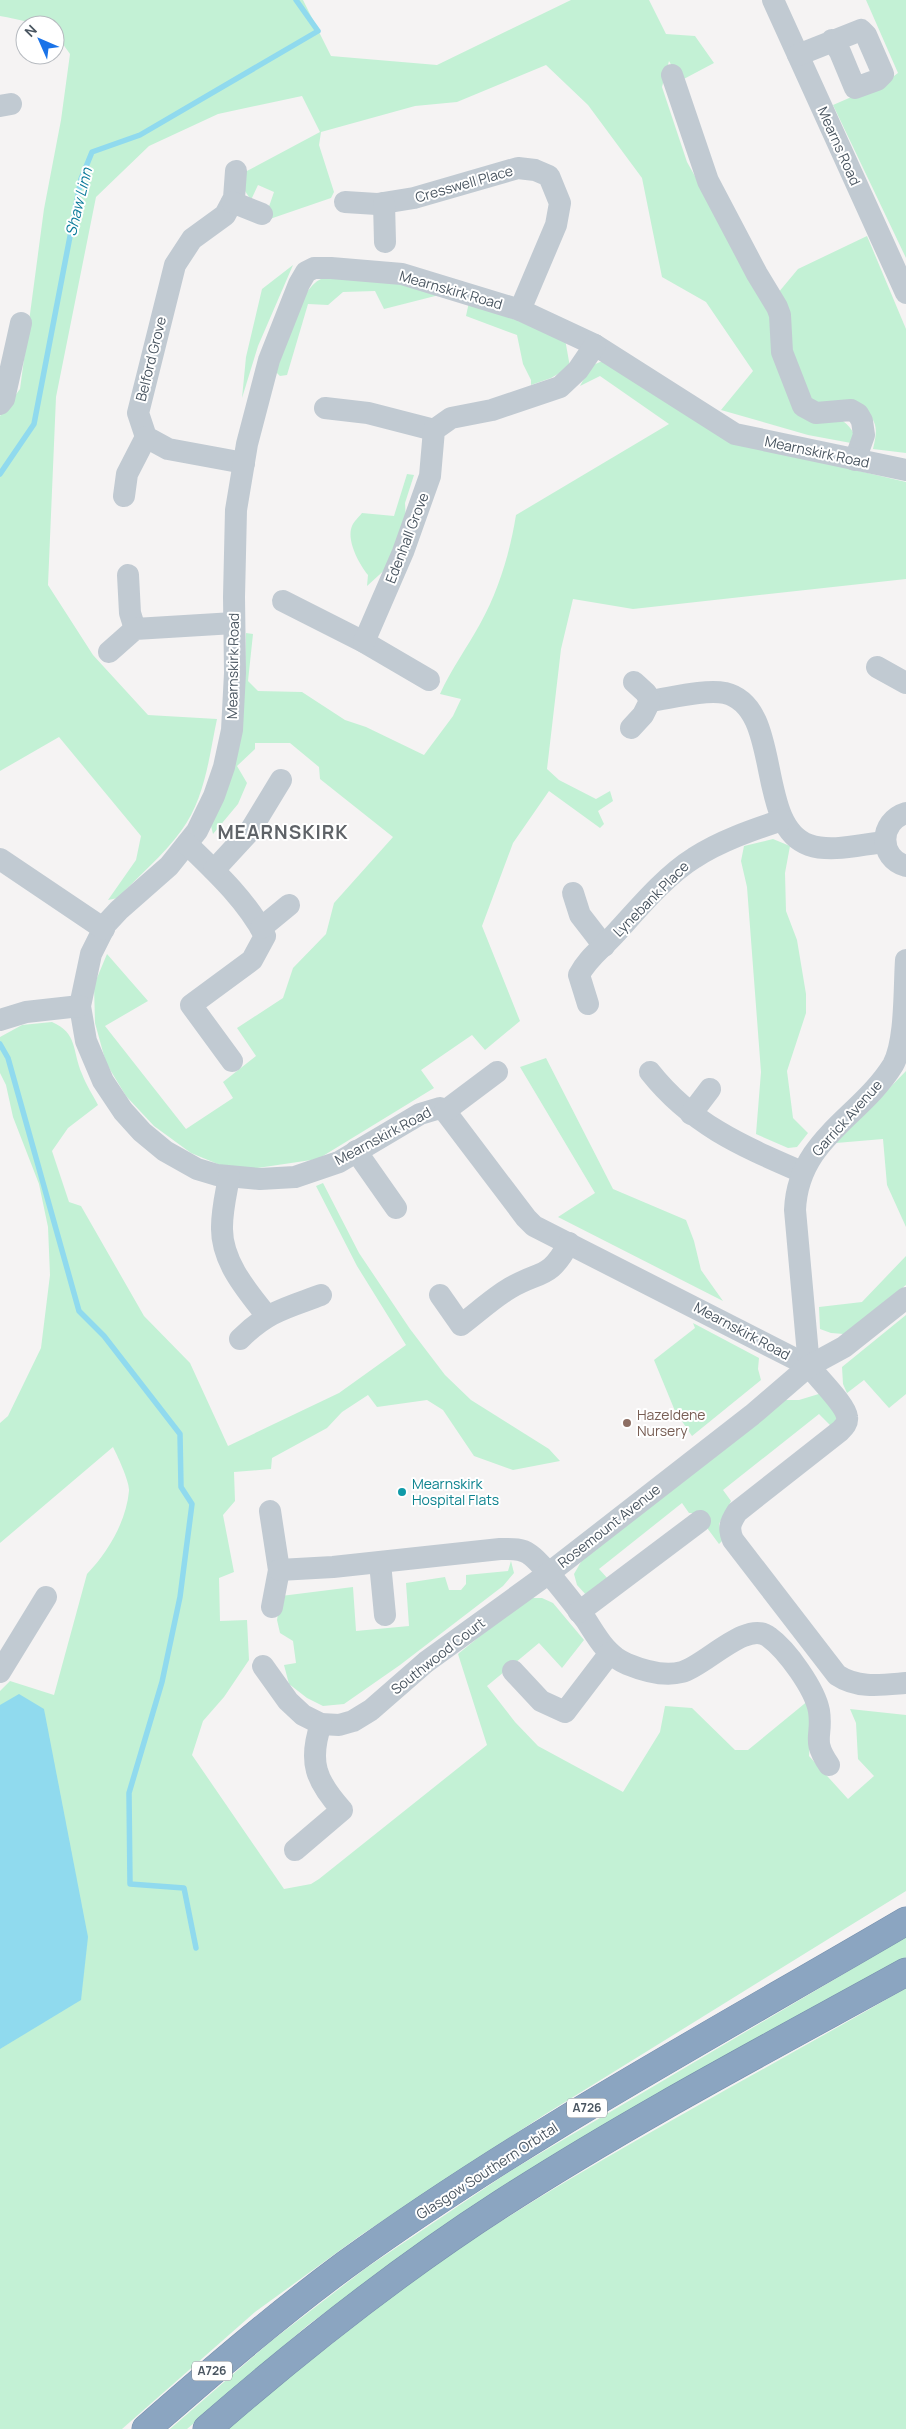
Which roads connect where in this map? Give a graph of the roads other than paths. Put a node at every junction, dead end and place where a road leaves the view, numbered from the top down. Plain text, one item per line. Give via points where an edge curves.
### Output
1 (773, 0) edge
2 (832, 40) dead end
3 (798, 55) junction
4 (672, 75) dead end
5 (236, 171) dead end
6 (232, 202) junction
7 (345, 202) dead end
8 (384, 203) junction
9 (262, 214) dead end
10 (385, 242) dead end
11 (906, 293) edge
12 (520, 310) junction
13 (21, 323) dead end
14 (595, 345) junction
15 (0, 404) edge
16 (325, 408) dead end
17 (434, 430) junction
18 (146, 437) junction
19 (855, 460) junction
20 (244, 463) junction
21 (906, 470) edge
22 (124, 496) dead end
23 (128, 575) dead end
24 (283, 601) dead end
25 (234, 623) junction
26 (136, 629) junction
27 (364, 642) junction
28 (109, 652) dead end
29 (877, 667) dead end
30 (429, 680) dead end
31 (634, 682) dead end
32 (906, 682) edge
33 (650, 701) junction
34 (631, 728) dead end
35 (281, 780) dead end
36 (906, 813) edge
37 (782, 820) junction
38 (885, 842) junction
39 (187, 844) junction
40 (0, 859) edge
41 (906, 866) edge
42 (214, 870) junction
43 (572, 892) dead end
44 (290, 905) dead end
45 (261, 928) junction
46 (104, 929) junction
47 (604, 946) junction
48 (906, 960) edge
49 (906, 966) edge
50 (588, 1004) dead end
51 (80, 1006) junction
52 (0, 1020) edge
53 (232, 1061) dead end
54 (497, 1072) dead end
55 (650, 1072) dead end
56 (710, 1089) dead end
57 (445, 1111) junction
58 (691, 1114) junction
59 (356, 1151) junction
60 (802, 1172) junction
61 (229, 1177) junction
62 (396, 1208) dead end
63 (569, 1243) junction
64 (321, 1295) dead end
65 (440, 1295) dead end
66 (906, 1298) edge
67 (267, 1316) junction
68 (240, 1339) dead end
69 (809, 1366) junction
70 (270, 1511) dead end
71 (700, 1520) dead end
72 (380, 1563) junction
73 (279, 1570) junction
74 (549, 1573) junction
75 (46, 1596) dead end
76 (272, 1607) dead end
77 (580, 1612) junction
78 (385, 1616) dead end
79 (610, 1653) junction
80 (262, 1666) dead end
81 (513, 1671) dead end
82 (0, 1672) edge
83 (906, 1683) edge
84 (322, 1724) junction
85 (829, 1765) dead end
86 (295, 1850) dead end
87 (906, 1922) edge
88 (906, 1972) edge
89 (146, 2429) edge
90 (207, 2429) edge

1 - 3 street, Mearns Road
2 - 3 street
3 - 11 street, Mearns Road
4 - 19 street via 708,181 777,306 782,352 802,406 816,413 851,410 858,414 864,435
5 - 6 street
6 - 9 street
6 - 18 street, Belford Grove via 225,215 192,239 175,265 138,413
7 - 8 street, Cresswell Place
8 - 10 street
8 - 12 street, Cresswell Place via 414,198 518,168 549,176 560,203 556,225
12 - 14 street, Mearnskirk Road
12 - 20 street, Mearnskirk Road via 402,274 331,268 314,268 306,272 269,360
13 - 15 street via 4,399
14 - 17 street via 578,370 560,387 492,410 451,418
14 - 19 street, Mearnskirk Road via 735,434
16 - 17 street via 368,413
17 - 27 street, Edenhall Grove via 430,476 403,552
18 - 20 street via 168,449
18 - 22 street via 127,474
19 - 21 street, Mearnskirk Road
20 - 25 street, Mearnskirk Road via 236,510
23 - 26 street via 130,613
24 - 27 street
25 - 26 street
25 - 39 street, Mearnskirk Road via 232,730 214,796 198,831
26 - 28 street
27 - 30 street
29 - 32 street
31 - 33 street
33 - 34 street
33 - 37 street via 702,693 725,693 738,699 760,730
35 - 42 street via 250,832
36 - 38 street via 890,824
37 - 38 street via 794,836 809,845 826,848
37 - 47 street, Lynebank Place via 694,858 676,871
38 - 41 street via 890,856
39 - 42 street
39 - 46 street, Mearnskirk Road via 170,866 119,910
40 - 46 street
42 - 45 street
43 - 47 street, Lynebank Place via 580,915
44 - 45 street
45 - 53 street via 265,936 252,960 191,1005
46 - 51 street, Mearnskirk Road via 91,954
47 - 50 street, Lynebank Place via 585,962 579,975
48 - 49 street, Garrick Avenue
49 - 60 street, Garrick Avenue via 901,1045 894,1065 829,1134
51 - 52 street via 26,1012
51 - 61 street, Mearnskirk Road via 86,1041 103,1081 122,1111 165,1151 197,1169
54 - 57 street
55 - 58 street
56 - 58 street
57 - 59 street, Mearnskirk Road via 433,1108
57 - 63 street, Mearnskirk Road via 526,1218 534,1226
58 - 60 street via 736,1142
59 - 61 street, Mearnskirk Road via 339,1162 295,1177 260,1180
59 - 62 street
60 - 69 street, Garrick Avenue via 796,1193 796,1210
61 - 67 street via 221,1230 226,1252 235,1273
63 - 65 street via 560,1260 546,1273 510,1288 460,1325
63 - 69 street, Mearnskirk Road
64 - 67 street via 285,1306
66 - 69 street via 844,1347
67 - 68 street
69 - 74 street, Rosemount Avenue via 752,1415
69 - 83 street via 848,1415 847,1423 737,1512 729,1530 733,1540 837,1675 849,1683
70 - 73 street
71 - 77 street
72 - 73 street, Rosemount Avenue
72 - 74 street, Rosemount Avenue via 500,1549 519,1550 530,1554
72 - 78 street
73 - 76 street
74 - 77 street
74 - 84 street, Southwood Court via 426,1662 372,1710 339,1725
75 - 82 street
77 - 79 street
79 - 81 street via 565,1712 541,1701
79 - 85 street via 643,1669 662,1674 682,1672 745,1635 759,1632 768,1636 790,1659 816,1699 819,1751
80 - 84 street via 288,1702 303,1715
84 - 86 street via 314,1745 314,1761 328,1795 342,1810
87 - 89 highway, Glasgow Southern Orbital / A726 via 520,2148 436,2203 280,2314
88 - 90 highway, A726 via 685,2095 499,2206 372,2295

